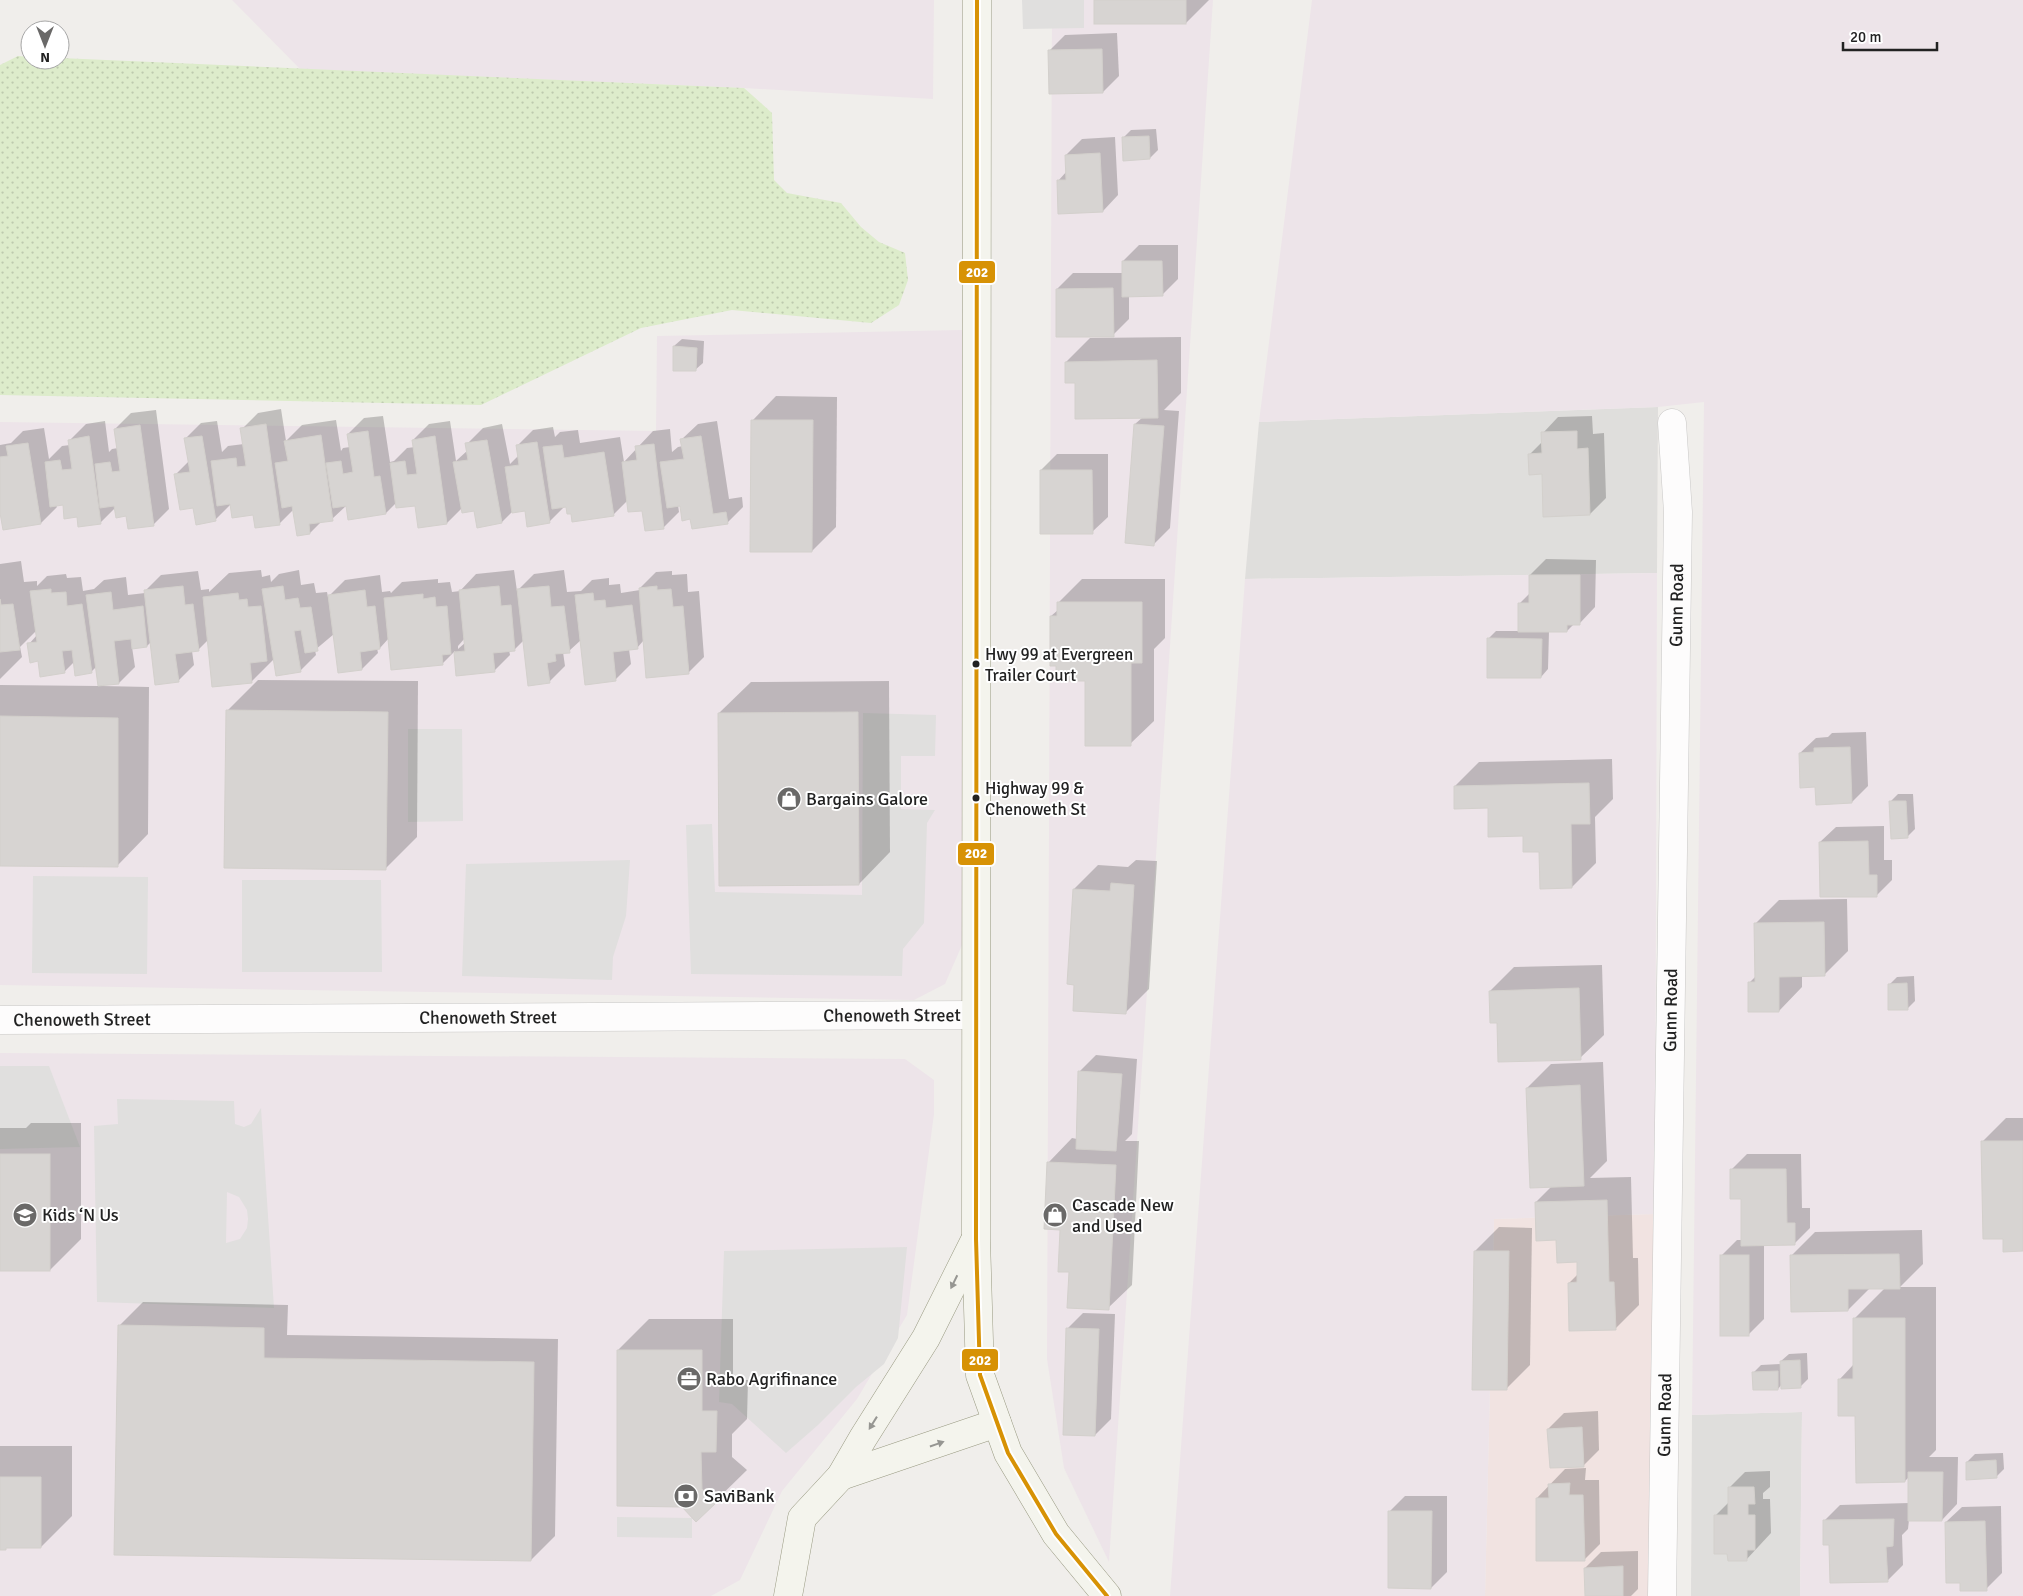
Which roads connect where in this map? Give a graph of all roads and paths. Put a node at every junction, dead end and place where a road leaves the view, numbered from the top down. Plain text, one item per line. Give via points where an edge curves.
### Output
1 (977, 0) edge
2 (1672, 423) dead end
3 (975, 1015) junction
4 (0, 1020) edge
5 (976, 1238) junction
6 (997, 1423) junction
7 (841, 1476) junction
8 (788, 1596) edge
9 (1107, 1596) edge
10 (1662, 1596) edge

1 - 3 street
2 - 10 street, Gunn Road via 1678,512
3 - 4 street, Chenoweth Street
3 - 5 street
5 - 6 street via 980,1375
5 -> 7 street via 926,1338
7 -> 6 street
6 - 9 street via 1008,1453 1056,1534
7 - 8 street via 802,1518

